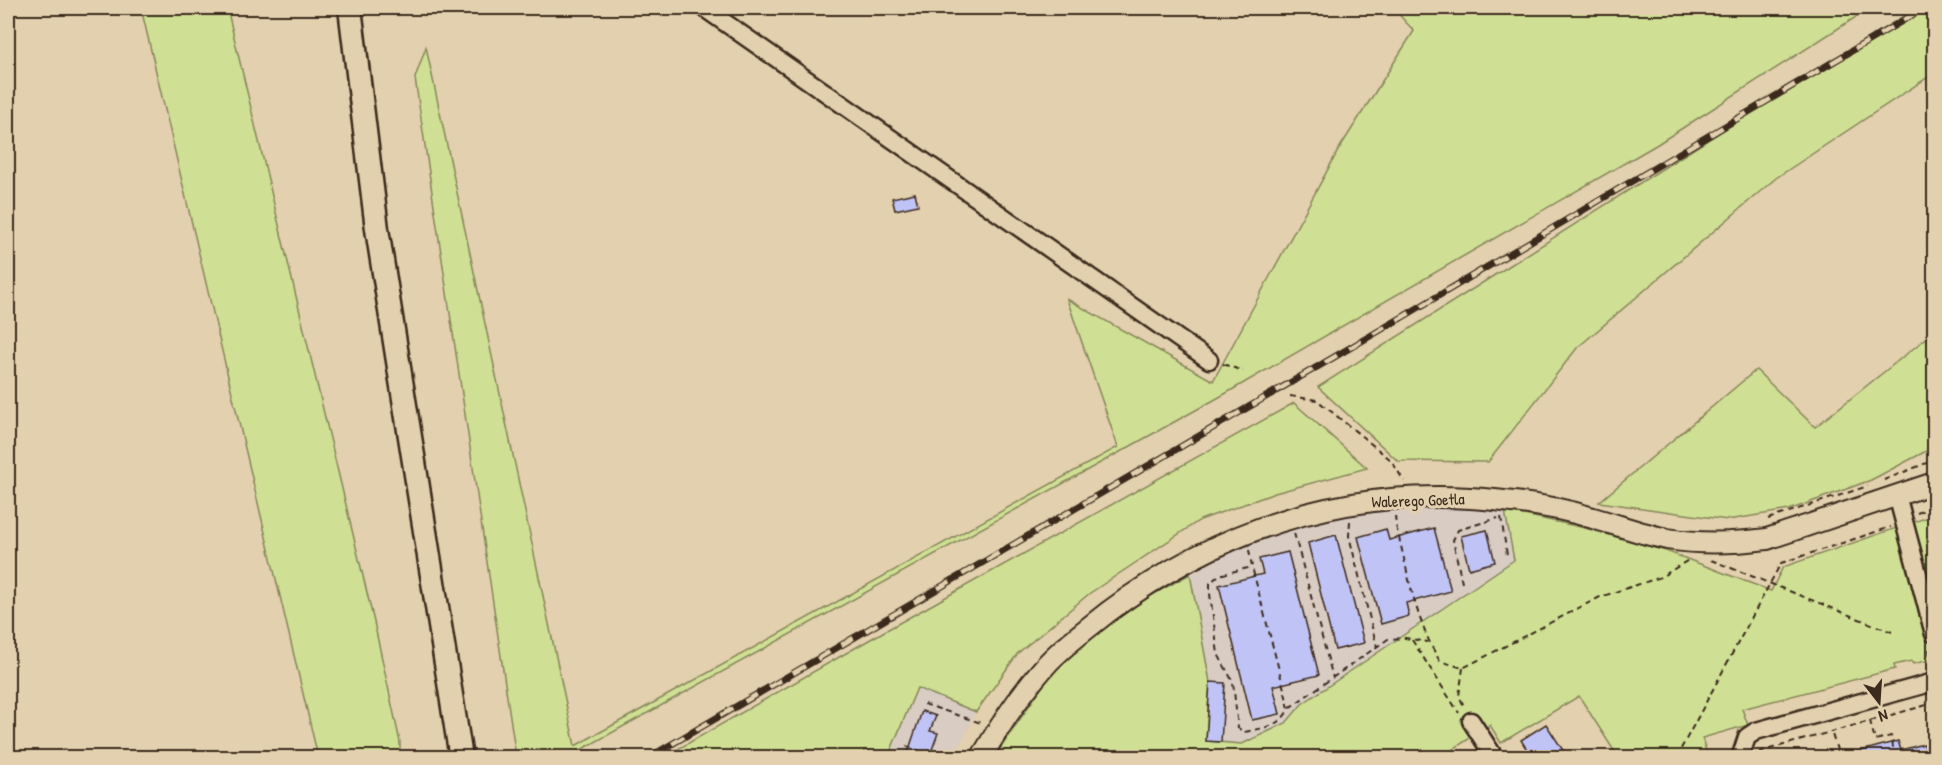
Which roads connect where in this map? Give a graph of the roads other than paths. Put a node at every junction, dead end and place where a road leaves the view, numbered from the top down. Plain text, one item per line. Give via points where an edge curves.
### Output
1 (335, 8) edge
2 (350, 8) edge
3 (704, 8) edge
4 (377, 229) junction
5 (1209, 360) road end
6 (1935, 483) edge
7 (1897, 495) junction
8 (1935, 634) edge
9 (1935, 682) edge
10 (1472, 721) road end
11 (1747, 756) edge
12 (461, 758) edge
13 (981, 758) edge
14 (1495, 758) edge

1 - 4 main road
2 - 4 main road
3 - 5 street
4 - 12 main road
6 - 7 street, Walerego Goetla
7 - 8 street
7 - 13 street, Walerego Goetla via 1767,539 1748,541 1669,539 1582,515 1502,509 1461,498 1404,498 1348,504 1290,517 1244,533 1164,573 1078,636 1047,663
9 - 11 street via 1756,731 1747,737
10 - 14 street

